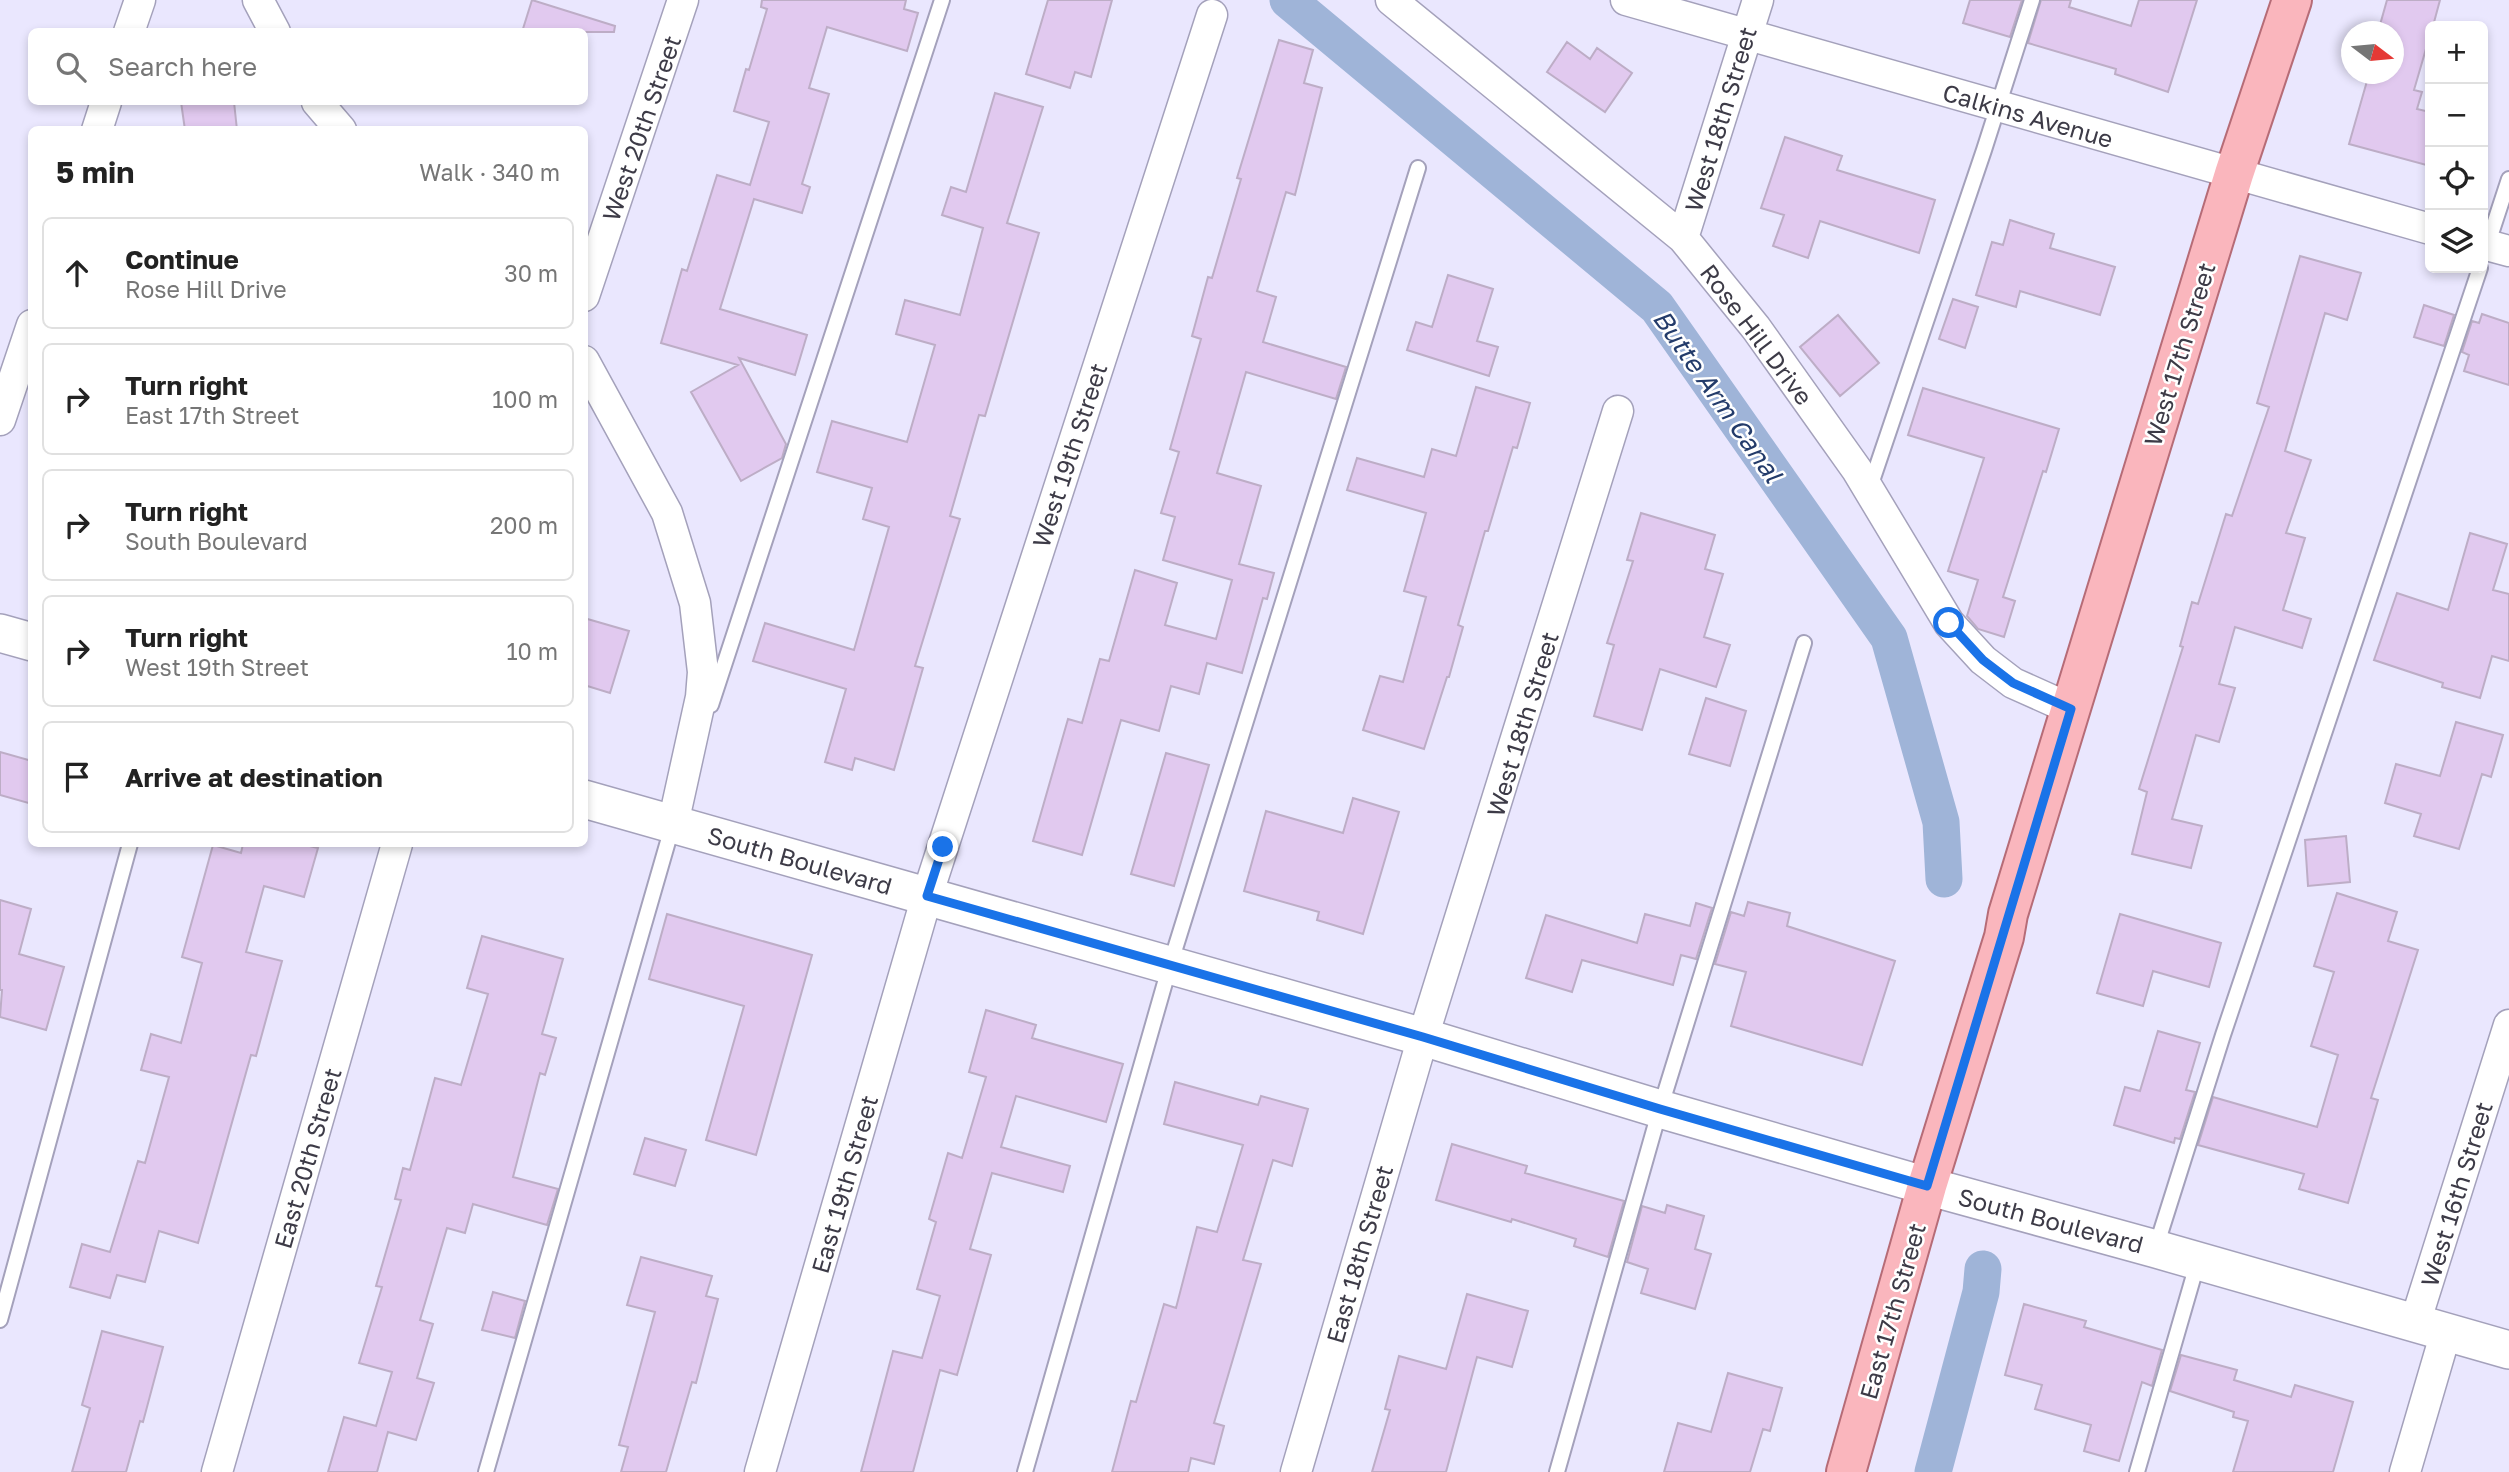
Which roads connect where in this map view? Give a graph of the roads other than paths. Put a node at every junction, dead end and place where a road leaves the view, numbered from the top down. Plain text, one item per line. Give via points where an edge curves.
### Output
1 (140, 0) edge
2 (258, 0) edge
3 (683, 0) edge
4 (942, 0) edge
5 (1391, 0) edge
6 (1626, 0) edge
7 (1758, 0) edge
8 (2032, 0) edge
9 (2292, 0) edge
10 (1212, 15) dead end
11 (130, 28) edge
12 (273, 28) edge
13 (1746, 36) junction
14 (105, 105) edge
15 (320, 105) edge
16 (1998, 107) junction
17 (98, 126) edge
18 (338, 126) edge
19 (1418, 168) dead end
20 (2234, 174) junction
21 (2509, 179) edge
22 (2425, 228) edge
23 (1683, 238) junction
24 (2489, 254) edge
25 (588, 284) edge
26 (28, 338) edge
27 (588, 368) edge
28 (1618, 411) dead end
29 (0, 420) edge
30 (1868, 491) junction
31 (0, 633) edge
32 (28, 641) edge
33 (1804, 643) dead end
34 (2071, 709) junction
35 (588, 800) edge
36 (673, 824) junction
37 (129, 847) edge
38 (396, 847) edge
39 (927, 896) junction
40 (1170, 965) junction
41 (2509, 1025) edge
42 (1423, 1037) junction
43 (1660, 1109) junction
44 (1927, 1186) junction
45 (2156, 1249) junction
46 (2198, 1261) junction
47 (0, 1320) edge
48 (2430, 1328) junction
49 (2509, 1350) edge
50 (217, 1472) edge
51 (486, 1472) edge
52 (760, 1472) edge
53 (1025, 1472) edge
54 (1296, 1472) edge
55 (1557, 1472) edge
56 (1846, 1472) edge
57 (2137, 1472) edge
58 (2405, 1472) edge

1 - 11 street
2 - 12 street
3 - 25 street, West 20th Street
4 - 36 lane
5 - 23 street, Rose Hill Drive
6 - 13 street, Calkins Avenue
7 - 13 street, West 18th Street
8 - 16 lane
9 - 20 main road, West 17th Street
10 - 39 street, West 19th Street
13 - 16 street, Calkins Avenue
13 - 23 street, West 18th Street
14 - 17 street
15 - 18 street
16 - 20 street, Calkins Avenue
16 - 30 lane
19 - 40 lane
20 - 22 street, Calkins Avenue
20 - 34 main road, West 17th Street
21 - 24 lane
23 - 30 street, Rose Hill Drive via 1756,328
24 - 45 lane
26 - 29 street
27 - 36 street via 667,513 695,603 703,672 701,697
28 - 42 street, West 18th Street
30 - 34 street, Rose Hill Drive via 1949,623 1974,651 2013,683
31 - 32 street
33 - 43 lane
34 - 44 main road, East 17th Street
35 - 36 street, South Boulevard
36 - 39 street, South Boulevard
36 - 51 lane
37 - 47 lane
38 - 50 street, East 20th Street
39 - 40 street, South Boulevard
39 - 52 street, East 19th Street
40 - 42 street, South Boulevard
40 - 53 lane
41 - 48 street, West 16th Street
42 - 43 street, South Boulevard
42 - 54 street, East 18th Street
43 - 44 street, South Boulevard
43 - 55 lane
44 - 45 street, South Boulevard
44 - 56 main road, East 17th Street
45 - 46 street, South Boulevard
46 - 48 street, South Boulevard
46 - 57 lane
48 - 49 street, South Boulevard
48 - 58 street, West 16th Street

